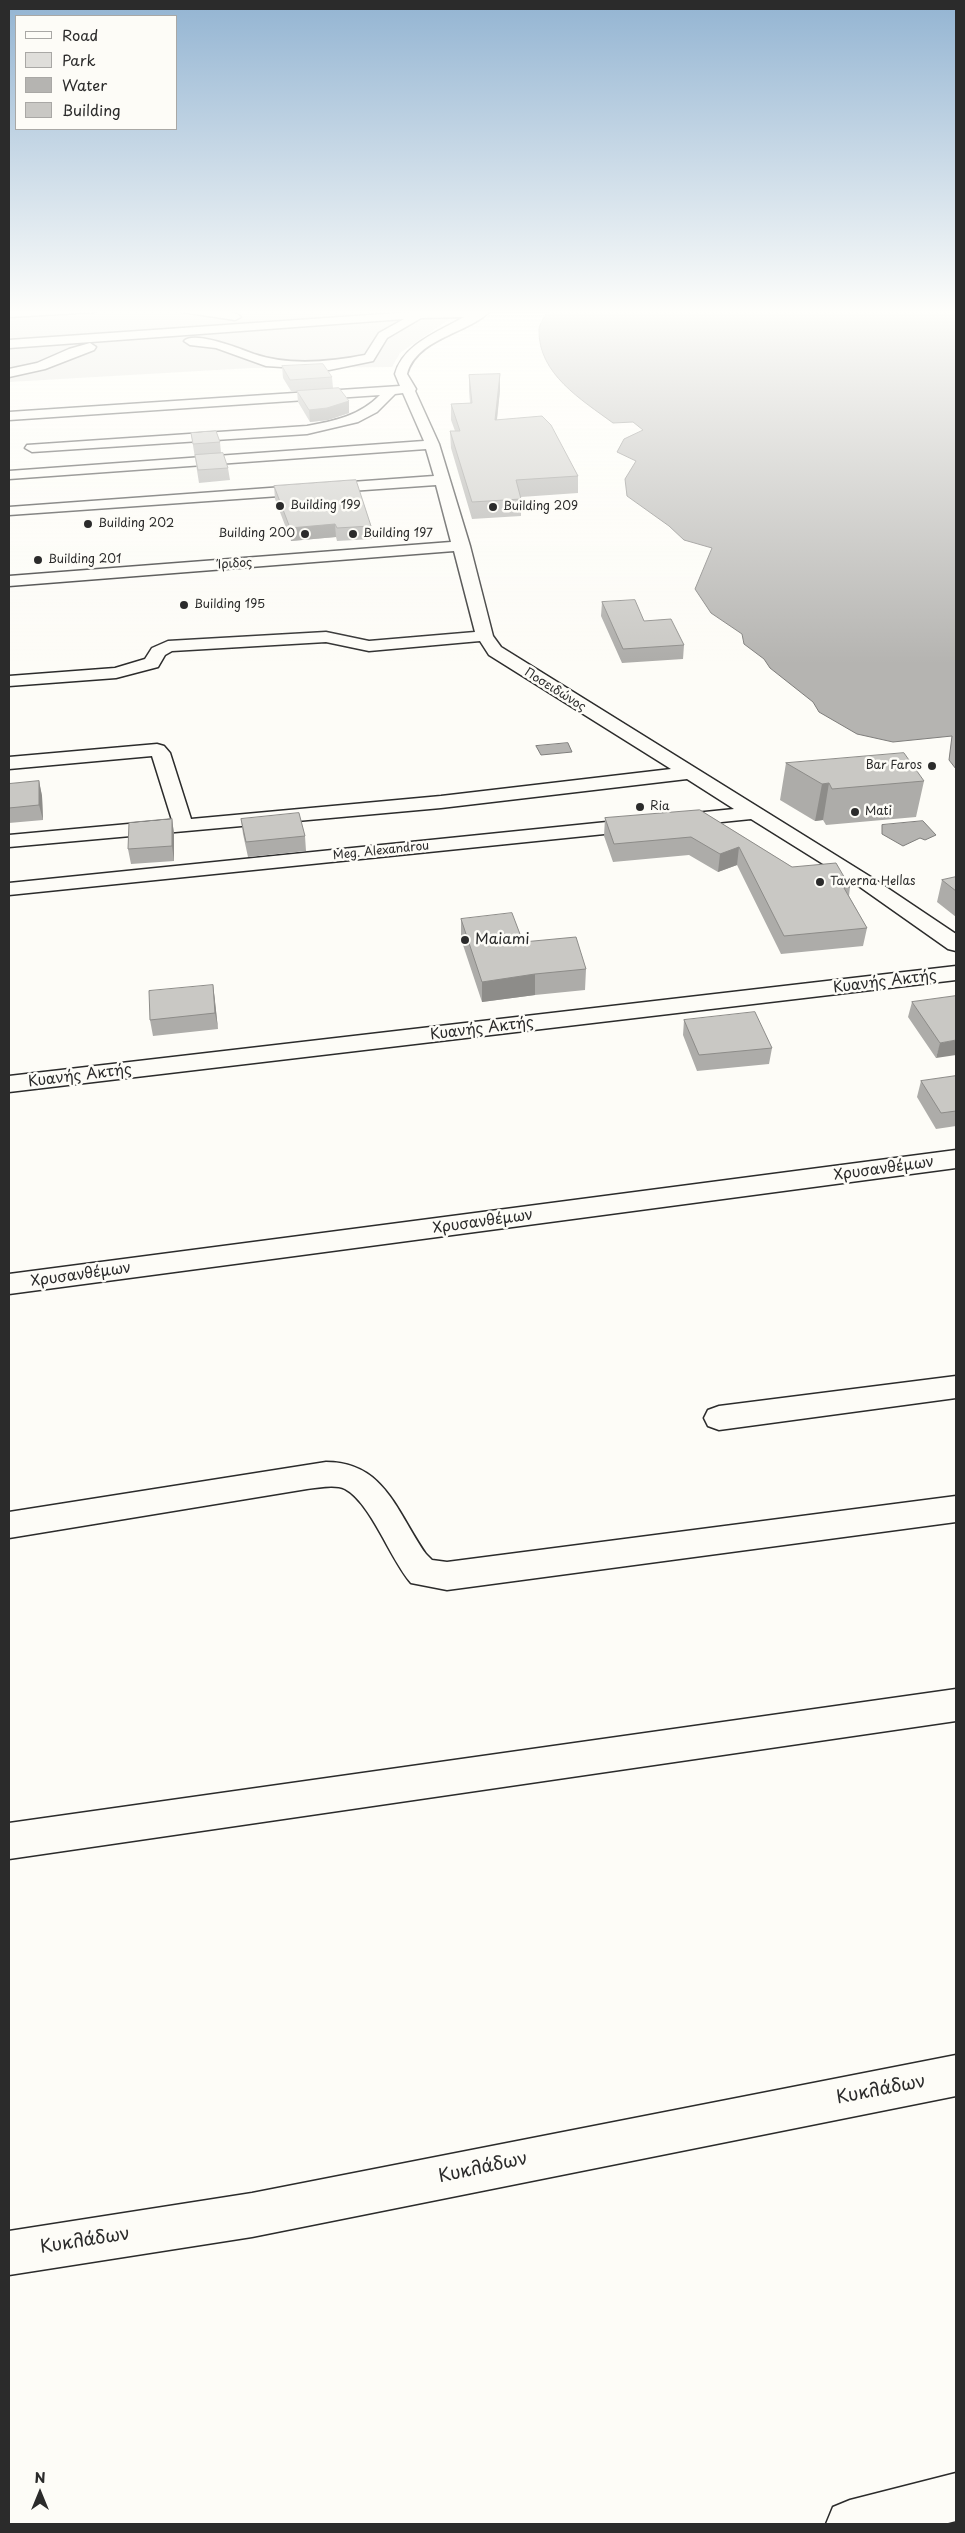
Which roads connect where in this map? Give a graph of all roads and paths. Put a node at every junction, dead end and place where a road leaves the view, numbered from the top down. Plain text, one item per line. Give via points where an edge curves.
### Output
1 (325, 427) edge
2 (425, 427) edge
3 (432, 444) junction
4 (32, 448) dead end
5 (9, 475) edge
6 (443, 480) junction
7 (9, 512) edge
8 (462, 546) junction
9 (9, 581) edge
10 (485, 636) junction
11 (9, 681) edge
12 (9, 763) edge
13 (689, 773) junction
14 (752, 813) junction
15 (183, 825) junction
16 (9, 841) edge
17 (9, 889) edge
18 (956, 944) edge
19 (956, 974) edge
20 (9, 1084) edge
21 (956, 1159) edge
22 (9, 1284) edge
23 (956, 1388) edge
24 (719, 1418) dead end
25 (956, 1509) edge
26 (9, 1525) edge
27 (956, 1705) edge
28 (9, 1841) edge
29 (956, 2075) edge
30 (9, 2253) edge
31 (956, 2497) edge
32 (850, 2524) edge

1 - 4 street
2 - 3 street, Ποσειδώνος
3 - 5 street
3 - 6 street, Ποσειδώνος
6 - 7 street
6 - 8 street, Ποσειδώνος
8 - 9 street, Ίριδος
8 - 10 street, Ποσειδώνος
10 - 11 street via 369,646 326,637 168,646 158,652 152,663 116,673
10 - 13 street, Ποσειδώνος via 495,651
12 - 15 street via 157,750 161,753
13 - 14 street, Ποσειδώνος
13 - 15 street via 441,802
14 - 17 street, Meg. Alexandrou
14 - 18 street, Ποσειδώνος via 867,883
15 - 16 street
19 - 20 street, Κυανής Ακτής
21 - 22 street, Χρυσανθέμων
23 - 24 street
25 - 26 street via 447,1576 423,1572 418,1568 372,1495 357,1480 334,1474
27 - 28 street
29 - 30 street, Κυκλάδων via 252,2215
31 - 32 street

